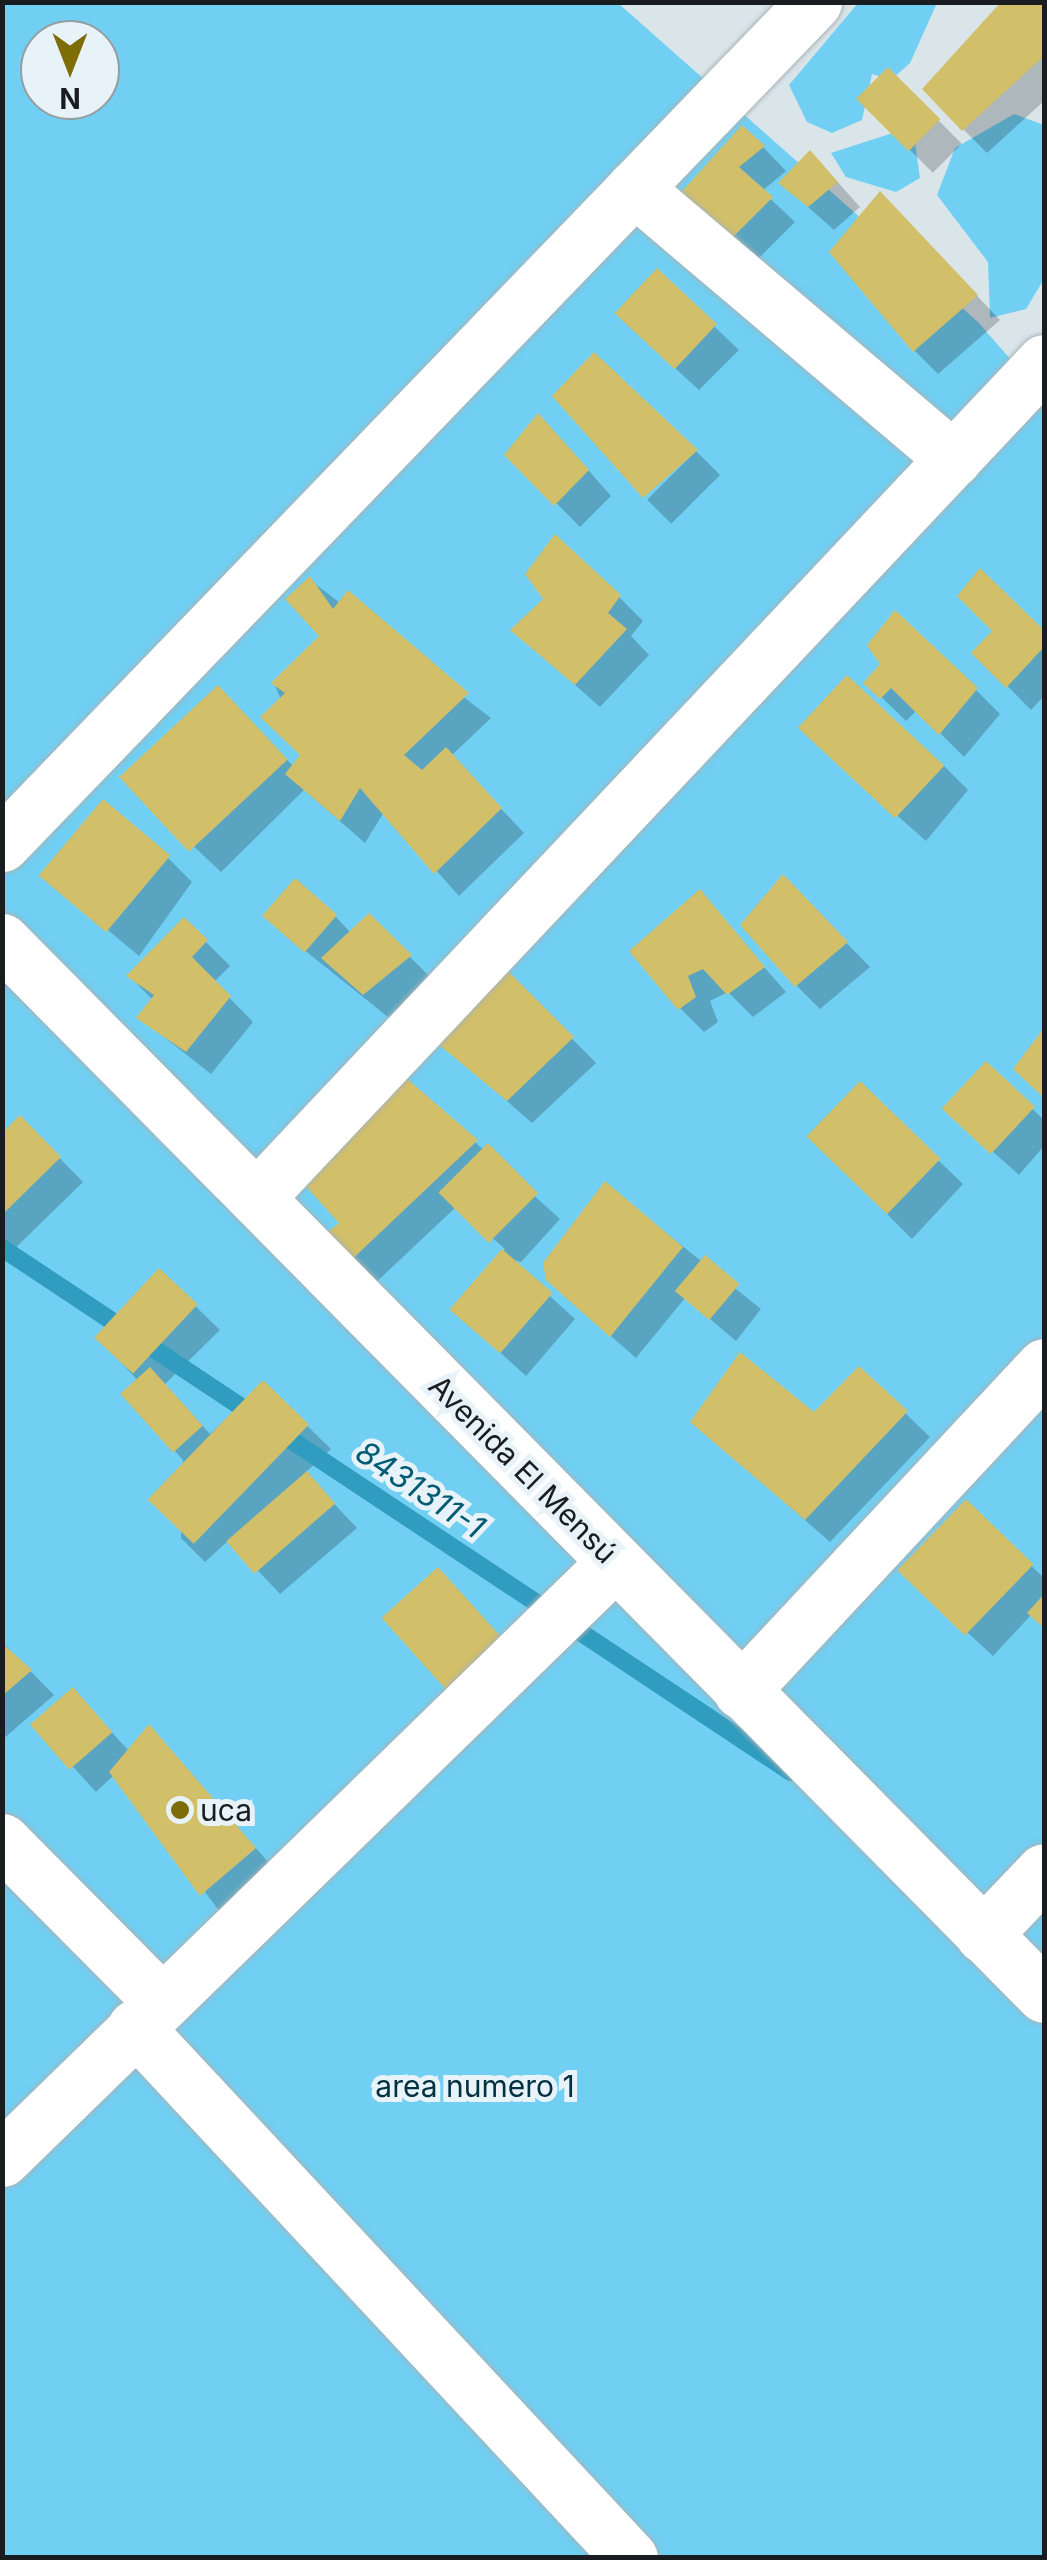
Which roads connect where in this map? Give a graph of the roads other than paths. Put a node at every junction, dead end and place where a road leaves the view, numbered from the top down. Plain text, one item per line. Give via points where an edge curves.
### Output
1 (814, 2) edge
2 (634, 188) junction
3 (1044, 362) edge
4 (952, 460) junction
5 (2, 844) edge
6 (2, 941) edge
7 (256, 1198) junction
8 (1044, 1366) edge
9 (615, 1562) junction
10 (742, 1691) junction
11 (2, 1841) edge
12 (1044, 1871) edge
13 (983, 1935) junction
14 (1044, 1995) edge
15 (149, 2014) junction
16 (2, 2159) edge
17 (630, 2558) edge

1 - 2 street
2 - 4 street
2 - 5 street
3 - 4 street
4 - 7 street
6 - 7 street, Avenida El Mensú
7 - 9 street, Avenida El Mensú
8 - 10 street
9 - 10 street, Avenida El Mensú
9 - 15 street
10 - 13 street, Avenida El Mensú
11 - 15 street
12 - 13 street
13 - 14 street, Avenida El Mensú
15 - 16 street
15 - 17 street

